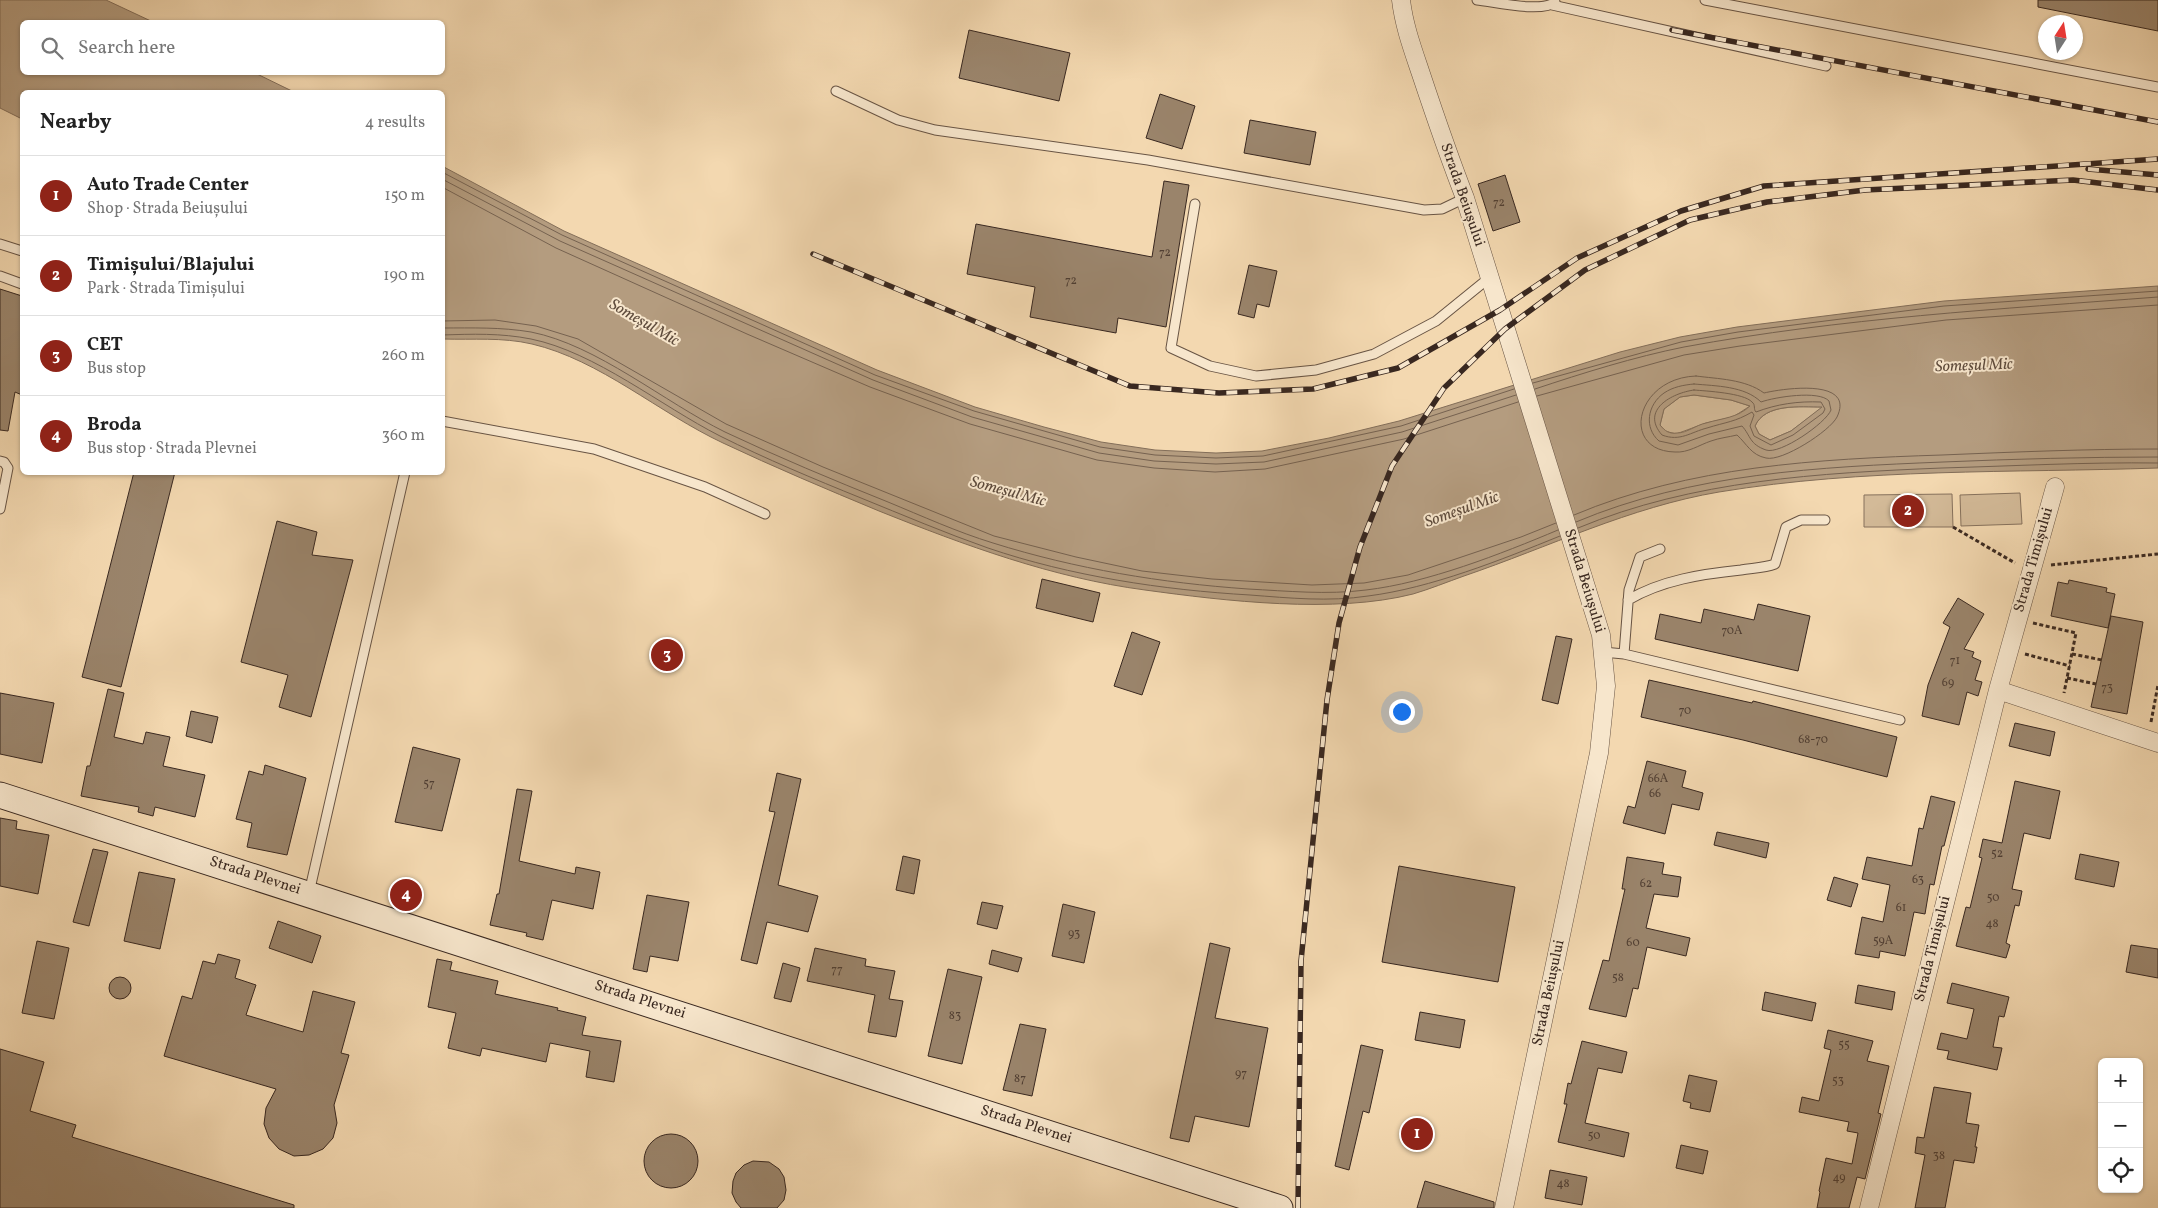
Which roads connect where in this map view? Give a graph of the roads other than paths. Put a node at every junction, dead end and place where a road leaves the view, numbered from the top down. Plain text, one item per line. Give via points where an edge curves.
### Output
1 (1401, 0) edge
2 (1478, 0) edge
3 (1705, 0) edge
4 (1554, 2) edge
5 (1826, 66) dead end
6 (2158, 87) edge
7 (836, 91) dead end
8 (1465, 198) junction
9 (1195, 204) dead end
10 (0, 244) edge
11 (20, 250) edge
12 (0, 276) edge
13 (1489, 278) junction
14 (20, 283) edge
15 (445, 422) edge
16 (0, 460) edge
17 (404, 475) edge
18 (2055, 487) dead end
19 (0, 509) edge
20 (765, 514) dead end
21 (1825, 520) dead end
22 (1660, 549) dead end
23 (1628, 600) junction
24 (1602, 644) junction
25 (1624, 654) junction
26 (1998, 690) junction
27 (1900, 720) dead end
28 (2153, 741) edge
29 (0, 795) edge
30 (309, 894) junction
31 (1280, 1208) edge
32 (1504, 1208) edge
33 (1869, 1208) edge

1 - 8 street, Strada Beiușului via 1402,15 1413,50
2 - 4 lane via 1534,7
3 - 6 lane
4 - 5 lane
7 - 8 lane via 898,120 935,130 1148,160 1424,210 1442,209
8 - 13 street, Strada Beiușului
9 - 13 lane via 1170,348 1210,366 1256,376 1316,370 1374,354 1436,320
10 - 11 lane
12 - 14 lane
13 - 24 street, Strada Beiușului
15 - 20 lane via 594,449 705,487
16 - 19 lane via 8,468
17 - 30 lane
18 - 26 street, Strada Timișului
21 - 23 lane via 1801,520 1786,527 1776,564 1662,584
22 - 23 lane via 1640,558
23 - 25 lane
24 - 25 lane
24 - 32 street, Strada Beiușului via 1606,686 1599,752
25 - 27 lane
26 - 28 street
26 - 33 street, Strada Timișului
29 - 30 main road, Strada Plevnei
30 - 31 main road, Strada Plevnei

